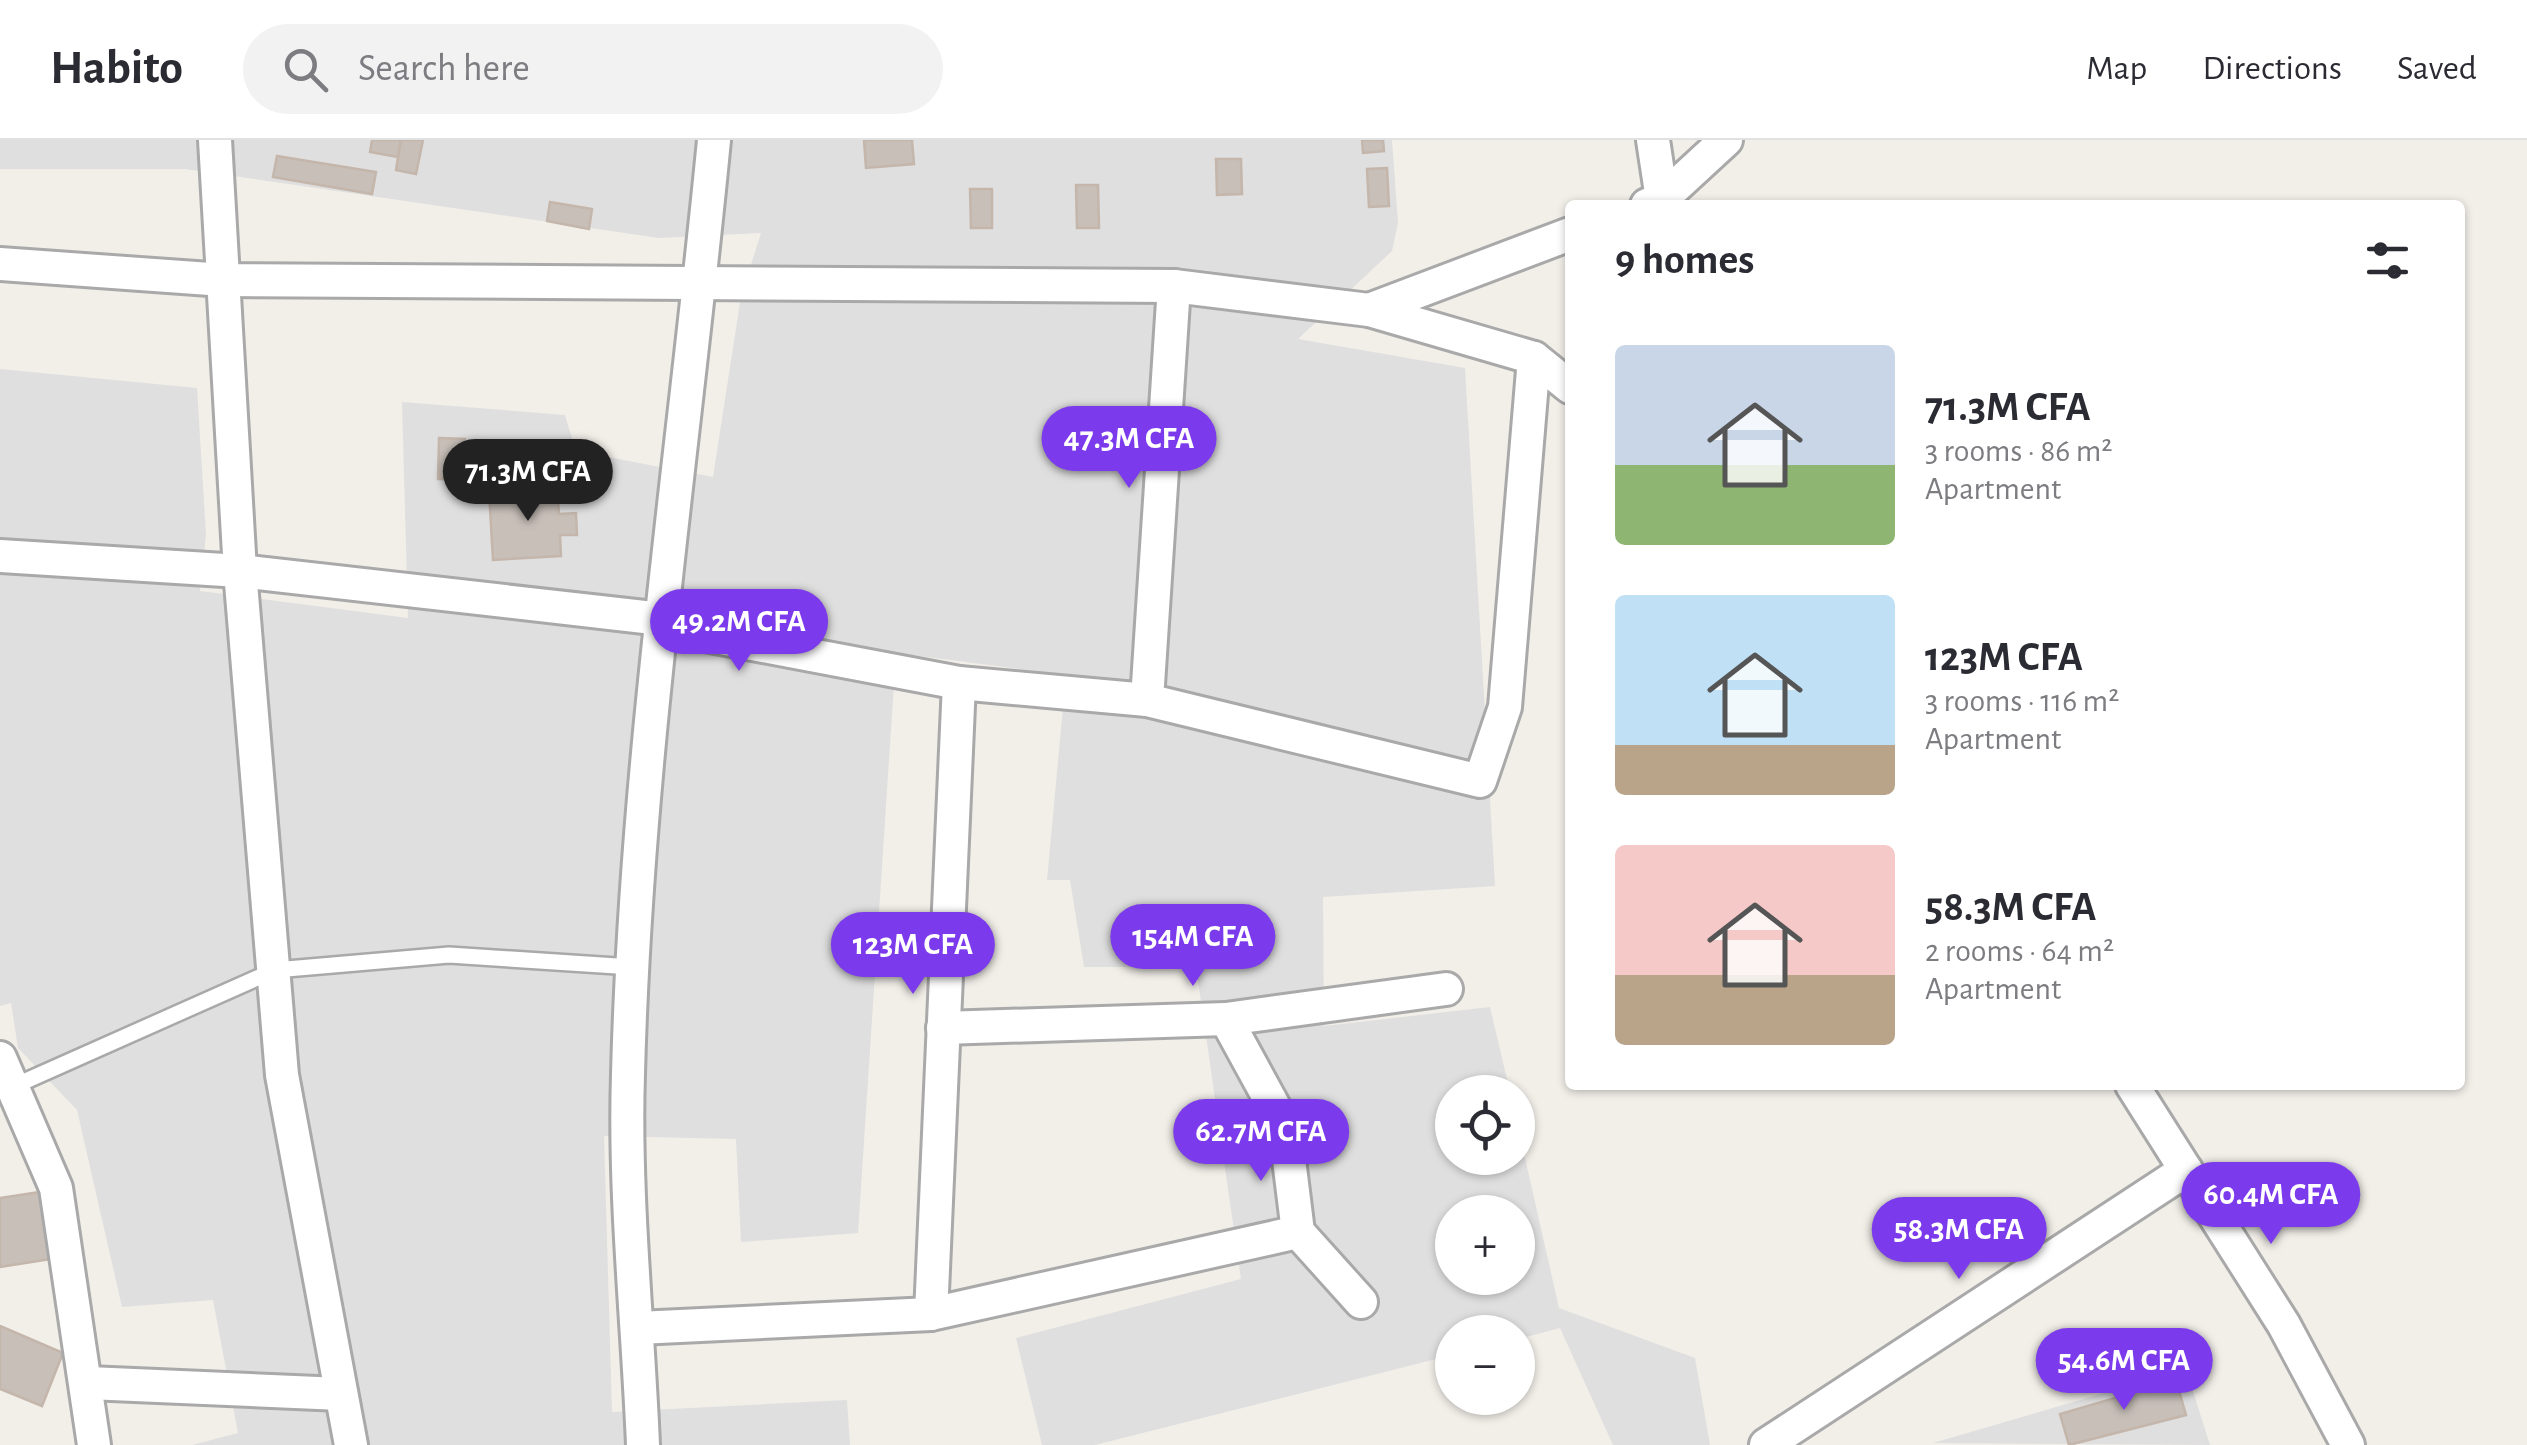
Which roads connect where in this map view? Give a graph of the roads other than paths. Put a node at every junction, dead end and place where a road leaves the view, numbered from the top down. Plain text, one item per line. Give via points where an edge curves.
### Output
1 (215, 140) edge
2 (714, 140) edge
3 (1654, 140) edge
4 (1726, 140) edge
5 (1655, 200) edge
6 (1657, 200) edge
7 (1565, 236) edge
8 (0, 264) edge
9 (224, 280) junction
10 (700, 282) junction
11 (1174, 286) junction
12 (1368, 310) junction
13 (1534, 358) junction
14 (1565, 383) edge
15 (0, 556) edge
16 (240, 571) junction
17 (662, 619) junction
18 (958, 683) junction
19 (1147, 700) junction
20 (633, 968) junction
21 (275, 970) junction
22 (1446, 989) dead end
23 (1226, 1019) junction
24 (943, 1028) junction
25 (6, 1072) edge
26 (2135, 1090) edge
27 (15, 1129) edge
28 (2186, 1170) junction
29 (1298, 1232) junction
30 (1361, 1302) dead end
31 (931, 1314) junction
32 (638, 1328) junction
33 (88, 1383) junction
34 (341, 1394) junction
35 (94, 1445) edge
36 (350, 1445) edge
37 (643, 1445) edge
38 (1766, 1445) edge
39 (2348, 1445) edge

1 - 9 street
2 - 10 street
3 - 5 street
4 - 6 street
7 - 12 street
8 - 9 street
9 - 10 street
9 - 16 street
10 - 11 street
10 - 17 street
11 - 12 street
11 - 19 street
12 - 13 street
13 - 14 street
13 - 19 street via 1505,707 1480,781
15 - 16 street
16 - 17 street
16 - 21 street
17 - 18 street via 700,634
17 - 20 street via 645,760
18 - 19 street
18 - 24 street
20 - 21 lane via 449,955
20 - 32 street via 628,1078
21 - 25 lane
21 - 34 street via 282,1075
22 - 23 street
23 - 24 street
23 - 29 street via 1284,1128
24 - 31 street
25 - 27 street
26 - 28 street
27 - 33 street via 56,1188
28 - 38 street
28 - 39 street via 2284,1325
29 - 30 street
29 - 31 street
31 - 32 street
32 - 37 street
33 - 34 street
33 - 35 street
34 - 36 street

